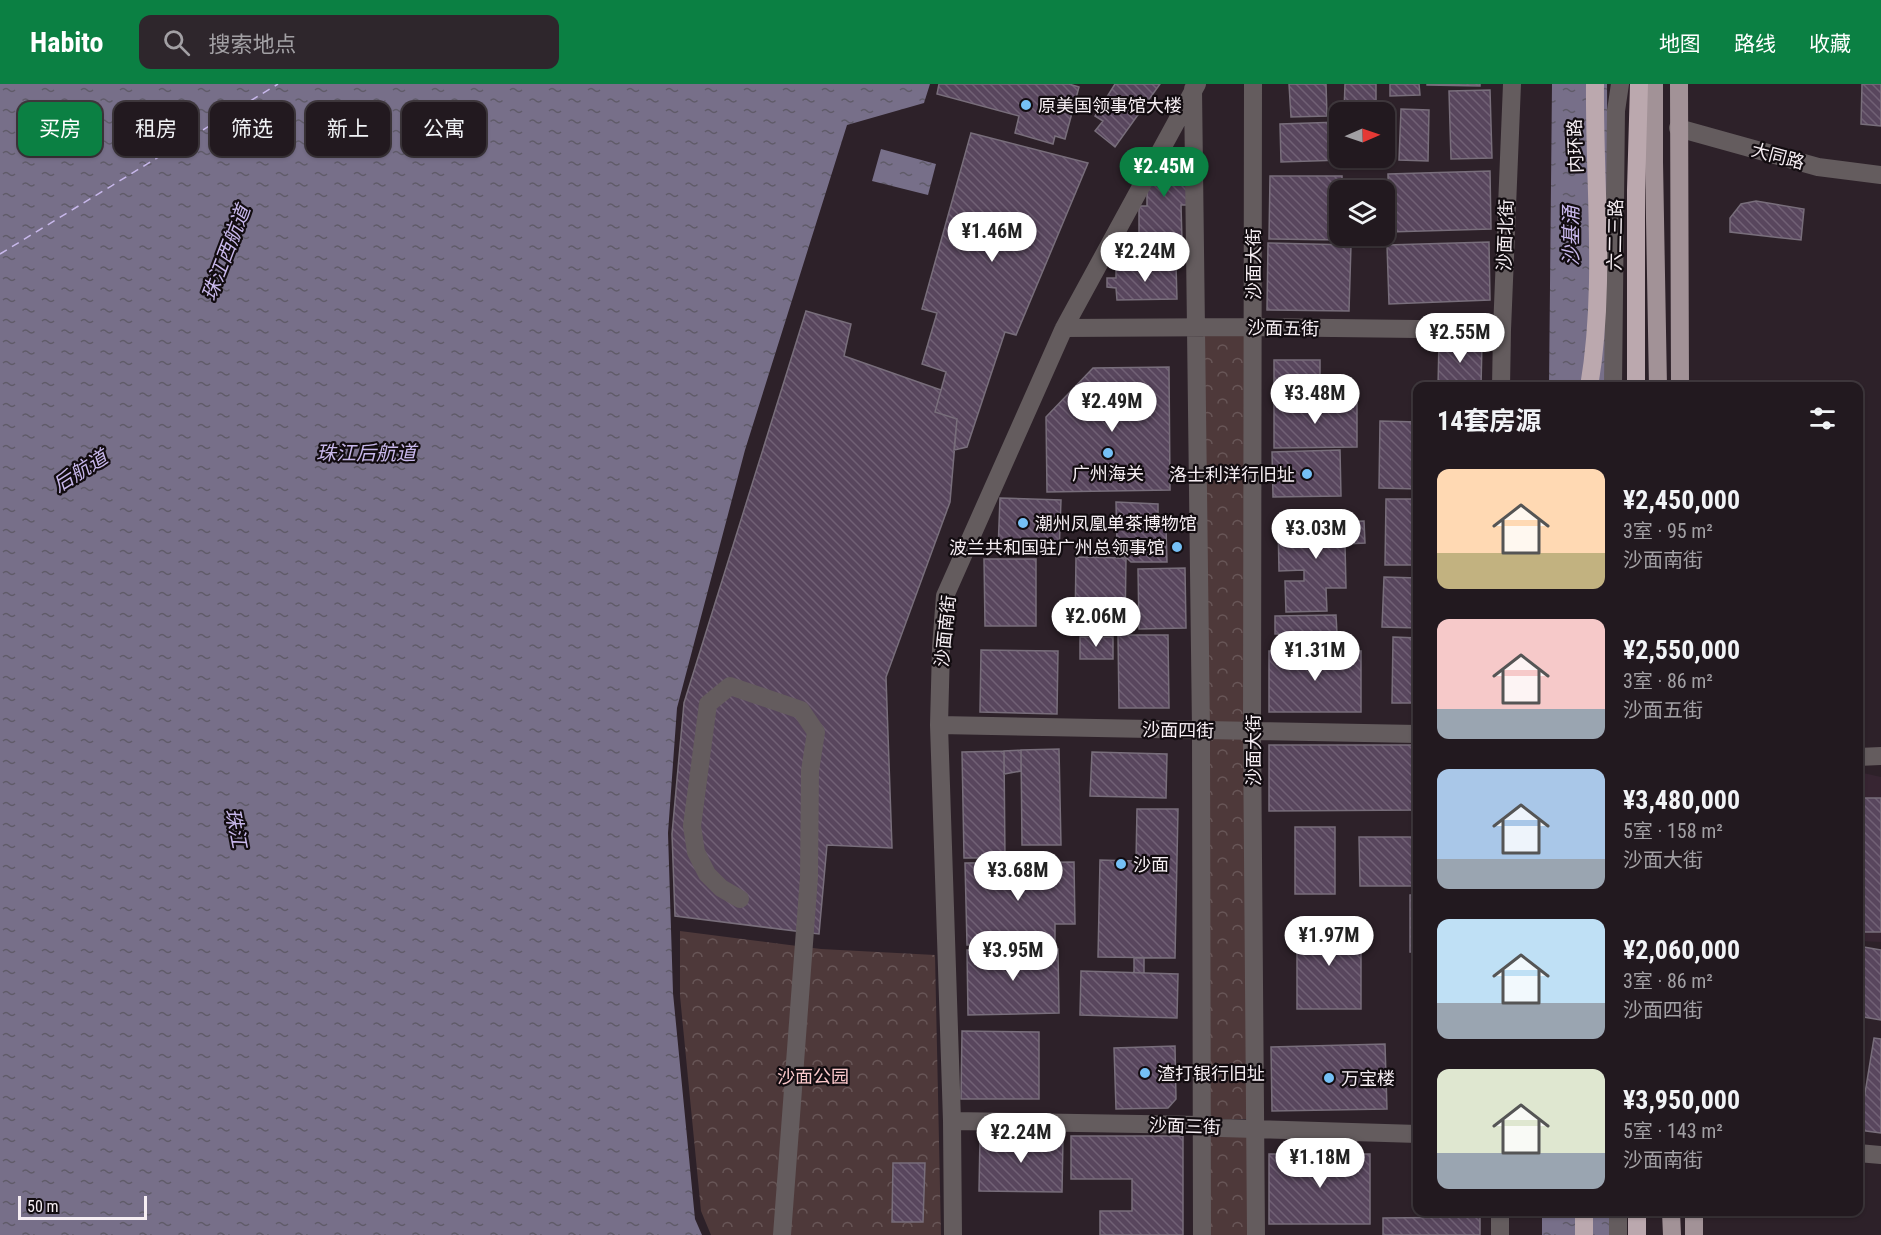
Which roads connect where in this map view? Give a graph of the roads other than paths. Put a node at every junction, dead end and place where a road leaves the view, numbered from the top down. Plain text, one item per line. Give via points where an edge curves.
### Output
1 (1253, 84) edge
2 (1512, 84) edge
3 (1594, 84) edge
4 (1620, 84) edge
5 (1639, 84) edge
6 (1654, 84) edge
7 (1679, 84) edge
8 (1195, 86) edge
9 (1678, 128) junction
10 (1881, 175) edge
11 (1196, 327) junction
12 (1253, 327) junction
13 (1064, 328) junction
14 (1502, 330) junction
15 (1501, 382) edge
16 (1590, 382) edge
17 (1613, 382) edge
18 (1636, 382) edge
19 (1658, 382) edge
20 (1680, 382) edge
21 (939, 725) junction
22 (1201, 731) junction
23 (1252, 732) junction
24 (1413, 734) edge
25 (1881, 756) edge
26 (1863, 757) edge
27 (740, 899) dead end
28 (952, 1121) junction
29 (1202, 1125) junction
30 (1255, 1129) junction
31 (1413, 1134) edge
32 (1863, 1153) edge
33 (1881, 1155) edge
34 (1500, 1216) edge
35 (1584, 1216) edge
36 (1618, 1216) edge
37 (1637, 1216) edge
38 (1671, 1216) edge
39 (1694, 1216) edge
40 (782, 1235) edge
41 (953, 1235) edge
42 (1202, 1235) edge
43 (1256, 1235) edge
44 (1500, 1235) edge
45 (1584, 1235) edge
46 (1618, 1235) edge
47 (1637, 1235) edge
48 (1672, 1235) edge
49 (1694, 1235) edge

1 - 12 street, 沙面大街
2 - 14 street, 沙面北街
3 - 16 highway, 内环路 via 1597,331
4 - 17 street, 六二三路 via 1616,111
5 - 18 highway
6 - 19 main road
7 - 9 main road
8 - 11 street
8 - 13 street, 沙面南街
9 - 10 street, 大同路 via 1818,167
9 - 20 main road
11 - 12 street, 沙面五街
11 - 13 street, 沙面五街
11 - 22 street
12 - 14 street, 沙面五街
12 - 23 street, 沙面大街
13 - 21 street, 沙面南街 via 945,596
14 - 15 street, 沙面北街
21 - 22 street, 沙面四街
21 - 28 street, 沙面南街
22 - 23 street, 沙面四街
22 - 29 street
23 - 24 street, 沙面四街
23 - 30 street, 沙面大街
25 - 26 street
27 - 40 street via 707,874 696,852 692,826 708,704 730,686 801,710 816,732 810,771 809,877
28 - 29 street, 沙面三街
28 - 41 street, 沙面南街
29 - 30 street, 沙面三街
29 - 42 street
30 - 31 street, 沙面三街
30 - 43 street, 沙面大街
32 - 33 street
34 - 44 street
35 - 45 highway
36 - 46 street
37 - 47 highway
38 - 48 main road
39 - 49 main road

